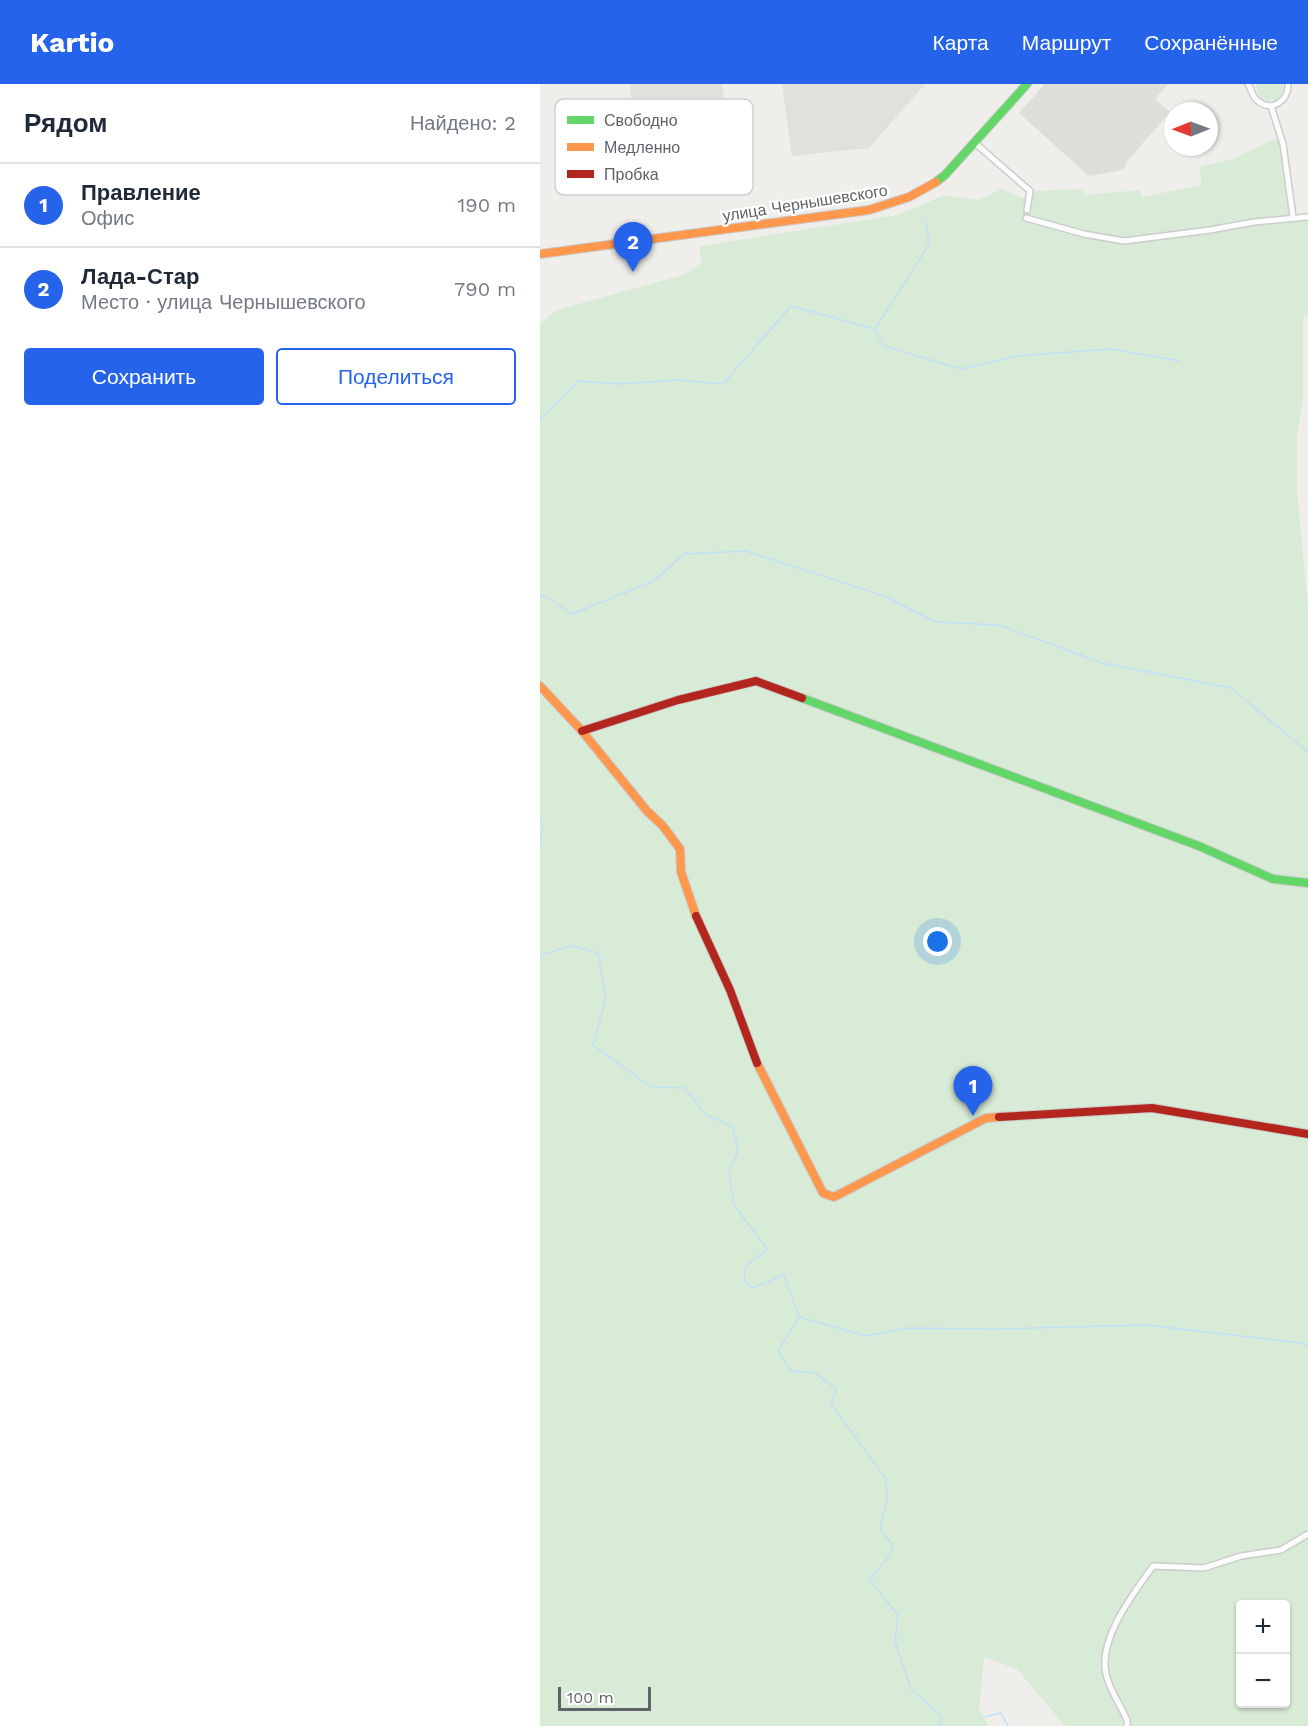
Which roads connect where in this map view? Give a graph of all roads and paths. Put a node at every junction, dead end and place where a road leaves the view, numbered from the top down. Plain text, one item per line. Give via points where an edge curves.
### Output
1 (1027, 84) edge
2 (1288, 84) edge
3 (1250, 85) edge
4 (1271, 106) junction
5 (975, 144) junction
6 (1027, 210) dead end
7 (1293, 217) junction
8 (1308, 217) edge
9 (1026, 218) dead end
10 (540, 254) edge
11 (540, 686) edge
12 (582, 731) junction
13 (1308, 883) edge
14 (1308, 1134) edge
15 (1308, 1534) edge
16 (1127, 1726) edge

1 - 5 street, улица Чернышевского
2 - 4 street via 1287,95
3 - 4 street via 1255,99
4 - 7 street via 1283,144
5 - 6 street via 1030,191
5 - 10 street, улица Чернышевского via 930,188 895,204
7 - 8 street
7 - 9 street via 1124,241
11 - 12 street
12 - 13 street via 678,700 756,681 1199,846 1274,879
12 - 14 street via 680,849 681,872 695,913 759,1068 823,1193 834,1197 986,1118 1152,1108
15 - 16 street via 1281,1550 1241,1556 1204,1568 1153,1566 1120,1612 1106,1652 1106,1674

